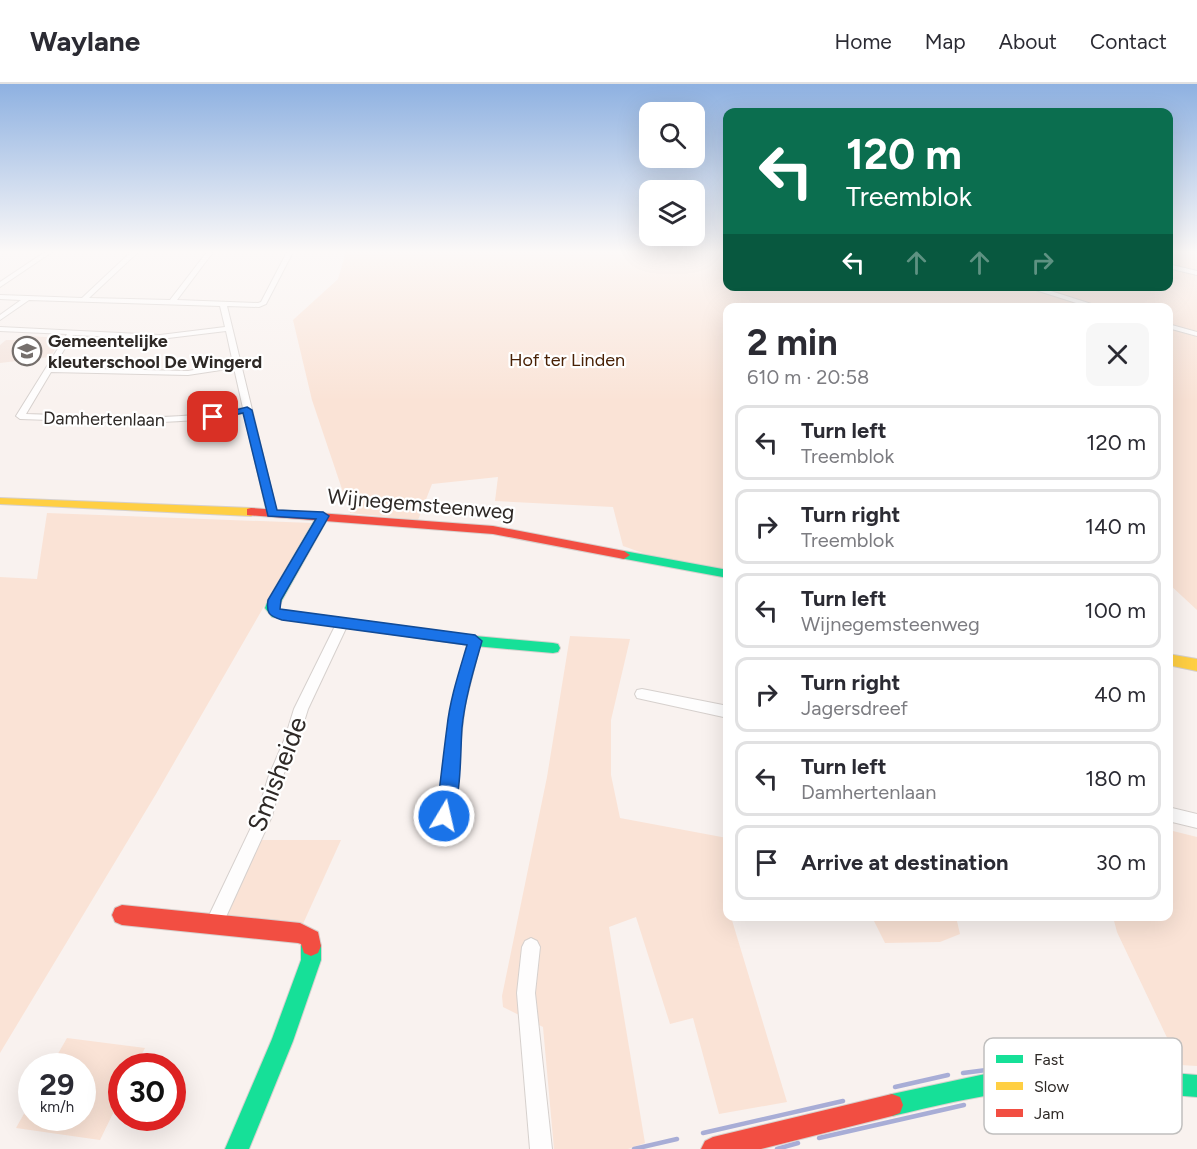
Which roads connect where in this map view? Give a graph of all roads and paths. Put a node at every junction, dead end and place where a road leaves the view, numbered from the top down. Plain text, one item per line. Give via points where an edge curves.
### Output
1 (21, 302) edge
2 (159, 302) edge
3 (172, 302) joint
4 (262, 304) joint
5 (223, 305) junction
6 (276, 306) dead end
7 (0, 318) edge
8 (1173, 327) edge
9 (0, 329) edge
10 (228, 329) junction
11 (71, 333) junction
12 (1197, 334) edge
13 (236, 365) junction
14 (48, 370) junction
15 (247, 410) junction
16 (0, 501) edge
17 (272, 513) junction
18 (323, 516) junction
19 (723, 573) edge
20 (342, 624) junction
21 (475, 641) junction
22 (554, 648) dead end
23 (1173, 660) edge
24 (1197, 665) edge
25 (642, 694) dead end
26 (723, 711) edge
27 (1173, 815) edge
28 (444, 816) dead end
29 (1197, 821) edge
30 (122, 915) dead end
31 (214, 924) junction
32 (531, 946) dead end
33 (984, 1085) edge
34 (1182, 1085) edge
35 (1197, 1086) edge
36 (237, 1149) edge
37 (541, 1149) edge
38 (714, 1149) edge

1 - 7 street
2 - 3 street
3 - 5 street
4 - 5 street
4 - 6 street
5 - 10 street
8 - 12 street
9 - 11 street
10 - 11 street via 160,337
10 - 13 street
11 - 14 street, Damhertenlaan
13 - 14 street via 188,373
13 - 15 street
14 - 15 street, Damhertenlaan via 20,416 165,421
15 - 17 street
16 - 17 street, Wijnegemsteenweg
17 - 18 street, Wijnegemsteenweg
18 - 19 street, Wijnegemsteenweg via 513,533
18 - 20 street via 272,608 282,615
20 - 21 street
20 - 31 street, Smisheide via 299,715 264,816
21 - 22 street
21 - 28 street via 461,689
23 - 24 street
25 - 26 street
27 - 29 street
30 - 31 street
31 - 36 street via 307,935 312,947 282,1041
32 - 37 street via 526,993
33 - 38 street
34 - 35 street

